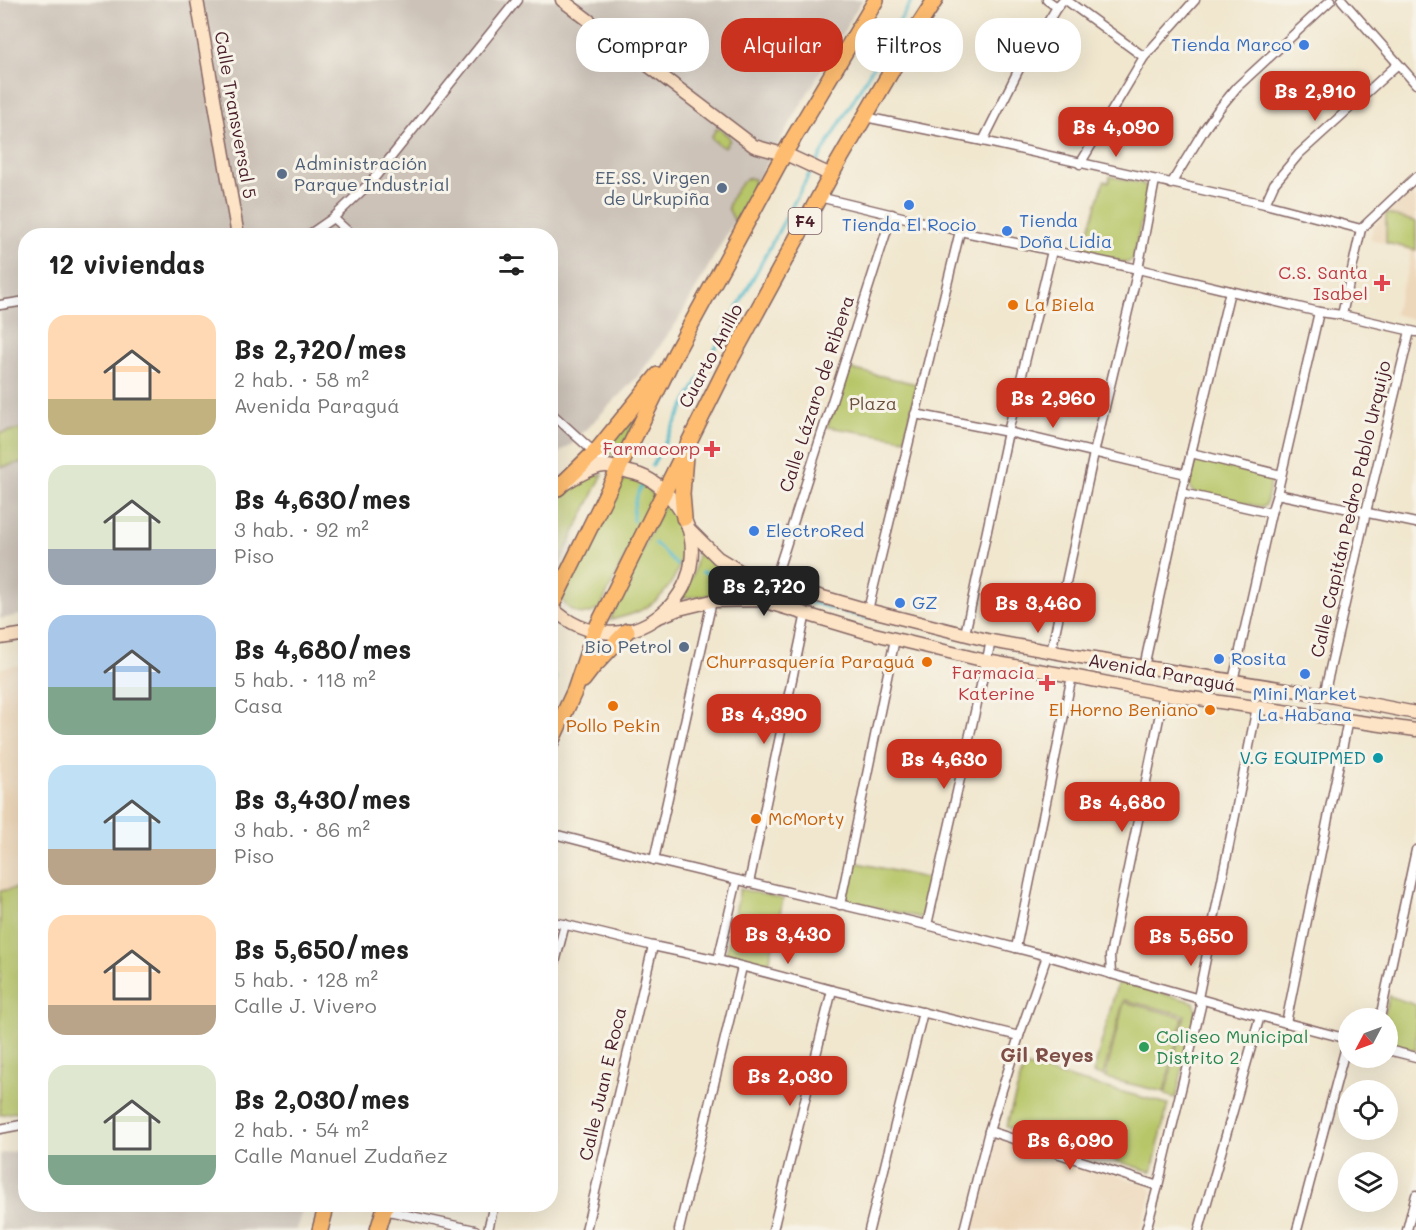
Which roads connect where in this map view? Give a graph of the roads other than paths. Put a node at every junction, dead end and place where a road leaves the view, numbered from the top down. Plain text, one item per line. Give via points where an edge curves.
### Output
1 (197, 0) edge
2 (517, 0) edge
3 (562, 0) edge
4 (876, 0) edge
5 (935, 0) edge
6 (1047, 0) edge
7 (1195, 0) edge
8 (1331, 0) edge
9 (1342, 0) edge
10 (1062, 2) edge
11 (1144, 57) junction
12 (1398, 64) junction
13 (1416, 84) edge
14 (865, 117) junction
15 (983, 141) junction
16 (784, 154) junction
17 (1080, 164) junction
18 (831, 176) junction
19 (1416, 177) edge
20 (1155, 180) junction
21 (1171, 184) junction
22 (819, 197) junction
23 (1265, 204) junction
24 (892, 214) junction
25 (333, 218) junction
26 (236, 228) edge
27 (319, 228) edge
28 (344, 228) edge
29 (1361, 229) junction
30 (960, 231) junction
31 (1052, 251) junction
32 (1138, 269) junction
33 (1230, 291) junction
34 (18, 302) edge
35 (0, 305) edge
36 (1319, 312) junction
37 (1342, 315) junction
38 (1413, 331) edge
39 (676, 352) junction
40 (915, 414) junction
41 (558, 419) edge
42 (1008, 432) junction
43 (685, 448) junction
44 (595, 453) junction
45 (1094, 453) junction
46 (1191, 453) junction
47 (612, 468) junction
48 (1186, 474) junction
49 (1281, 475) junction
50 (558, 487) edge
51 (558, 488) edge
52 (665, 490) junction
53 (1182, 493) junction
54 (1277, 494) junction
55 (1366, 512) junction
56 (1271, 513) junction
57 (686, 523) junction
58 (1416, 523) edge
59 (774, 583) junction
60 (558, 592) edge
61 (712, 601) junction
62 (868, 610) junction
63 (558, 613) edge
64 (806, 613) junction
65 (659, 616) junction
66 (595, 631) junction
67 (627, 631) junction
68 (965, 634) junction
69 (18, 635) edge
70 (0, 638) edge
71 (895, 639) junction
72 (991, 641) junction
73 (1051, 652) junction
74 (986, 661) junction
75 (1144, 667) junction
76 (1072, 676) junction
77 (1233, 681) junction
78 (575, 690) junction
79 (1164, 694) junction
80 (1324, 695) junction
81 (1257, 707) junction
82 (1416, 712) edge
83 (1348, 720) junction
84 (558, 727) edge
85 (1416, 730) edge
86 (558, 835) edge
87 (1416, 850) edge
88 (654, 860) junction
89 (737, 880) junction
90 (749, 883) junction
91 (840, 905) junction
92 (558, 923) edge
93 (565, 924) junction
94 (927, 925) junction
95 (653, 946) junction
96 (1016, 948) junction
97 (558, 951) edge
98 (1047, 956) junction
99 (718, 960) junction
100 (742, 967) junction
101 (1111, 974) junction
102 (832, 990) junction
103 (1198, 998) junction
104 (1382, 1008) edge
105 (923, 1012) junction
106 (1260, 1016) junction
107 (1286, 1023) junction
108 (1019, 1036) junction
109 (1338, 1037) edge
110 (1398, 1052) edge
111 (1416, 1057) edge
112 (1340, 1068) edge
113 (18, 1126) edge
114 (0, 1129) edge
115 (989, 1131) junction
116 (1158, 1186) junction
117 (1416, 1195) edge
118 (325, 1212) edge
119 (383, 1212) edge
120 (405, 1212) edge
121 (492, 1212) edge
122 (320, 1230) edge
123 (378, 1230) edge
124 (475, 1230) edge
125 (488, 1230) edge
126 (586, 1230) edge
127 (679, 1230) edge
128 (773, 1230) edge
129 (868, 1230) edge
130 (964, 1230) edge
131 (1146, 1230) edge
132 (1199, 1230) edge
133 (1297, 1230) edge
134 (1407, 1230) edge

1 - 26 main road, Calle Transversal 5
2 - 25 street via 371,182
3 - 16 main road via 753,146
4 - 16 highway, Cuarto Anillo
5 - 14 highway, Cuarto Anillo / F4
6 - 10 street
7 - 11 street
8 - 21 street via 1237,87 1204,130
9 - 12 street
10 - 11 street
10 - 15 street via 1018,71
11 - 17 street
12 - 13 street
12 - 23 street via 1299,154 1274,184
14 - 15 street
14 - 18 highway, Cuarto Anillo / F4
15 - 17 street
16 - 18 main road
16 - 39 highway, Cuarto Anillo
17 - 20 street
18 - 22 highway, Cuarto Anillo / F4
19 - 29 street
20 - 21 street
20 - 32 street
21 - 23 street
22 - 24 street
22 - 43 highway, Cuarto Anillo / F4
23 - 29 street
24 - 30 street
24 - 59 street, Calle Lázaro de Ribera
25 - 27 street
25 - 28 street
29 - 37 street
30 - 31 street
30 - 40 street
31 - 32 street
31 - 42 street
32 - 33 street
32 - 45 street
33 - 36 street
33 - 46 street
34 - 35 street
36 - 37 street
36 - 49 street
37 - 38 street
38 - 55 street, Calle Capitán Pedro Pablo Urquijo
39 - 44 highway
39 - 47 highway, Cuarto Anillo
40 - 42 street
40 - 62 street
41 - 44 street
42 - 45 street
42 - 68 street
43 - 52 highway, Cuarto Anillo / F4
43 - 57 highway via 682,494
44 - 47 street
44 - 50 highway
45 - 48 street
45 - 73 street
46 - 48 street
46 - 49 street
47 - 51 main road via 571,479
47 - 52 main road via 635,473
47 - 60 highway, Cuarto Anillo
48 - 53 street
49 - 54 street
52 - 57 main road, Avenida Paraguá
52 - 66 highway, Cuarto Anillo / F4
53 - 56 street
53 - 75 street
54 - 55 street
54 - 56 street
55 - 58 street
55 - 80 street, Calle Capitán Pedro Pablo Urquijo
56 - 77 street
57 - 59 main road, Avenida Paraguá via 718,558 743,573
57 - 65 main road via 692,552 688,577 676,599
59 - 62 main road, Avenida Paraguá
61 - 64 main road, Avenida Paraguá via 759,600
61 - 65 main road, Avenida Paraguá
61 - 88 street
62 - 68 main road, Avenida Paraguá
63 - 66 main road
64 - 71 main road, Avenida Paraguá
64 - 90 street
65 - 67 main road
66 - 67 main road
66 - 78 highway, Cuarto Anillo / F4
67 - 78 highway
68 - 72 main road, Avenida Paraguá
69 - 70 main road
71 - 74 main road, Avenida Paraguá
71 - 91 street
72 - 73 main road, Avenida Paraguá
72 - 74 street
73 - 75 main road, Avenida Paraguá
74 - 76 main road, Avenida Paraguá
74 - 94 street
75 - 77 main road, Avenida Paraguá
76 - 79 main road, Avenida Paraguá
76 - 96 street
77 - 80 main road, Avenida Paraguá
78 - 84 highway, Cuarto Anillo / F4
79 - 81 main road, Avenida Paraguá
79 - 101 street via 1110,956
80 - 82 main road, Avenida Paraguá
81 - 83 main road, Avenida Paraguá
81 - 103 street
83 - 85 main road, Avenida Paraguá
83 - 107 street
86 - 88 street
87 - 104 street
88 - 89 street
89 - 90 street
89 - 99 street
90 - 91 street
91 - 94 street
92 - 93 street
93 - 95 street
93 - 97 street
94 - 96 street
95 - 99 street
95 - 126 street, Calle Juan E Roca
96 - 98 street
98 - 101 street
98 - 108 street
99 - 100 street
100 - 102 street
100 - 127 street
101 - 103 street
102 - 105 street
102 - 128 street
103 - 106 street
103 - 116 street via 1201,1006
105 - 108 street
105 - 129 street
106 - 107 street
106 - 132 street
107 - 109 street
108 - 115 street
110 - 111 street
112 - 133 street
113 - 114 street
115 - 116 street
115 - 130 street
116 - 131 street
117 - 134 street
118 - 122 highway
119 - 123 highway
120 - 124 street
121 - 125 street

